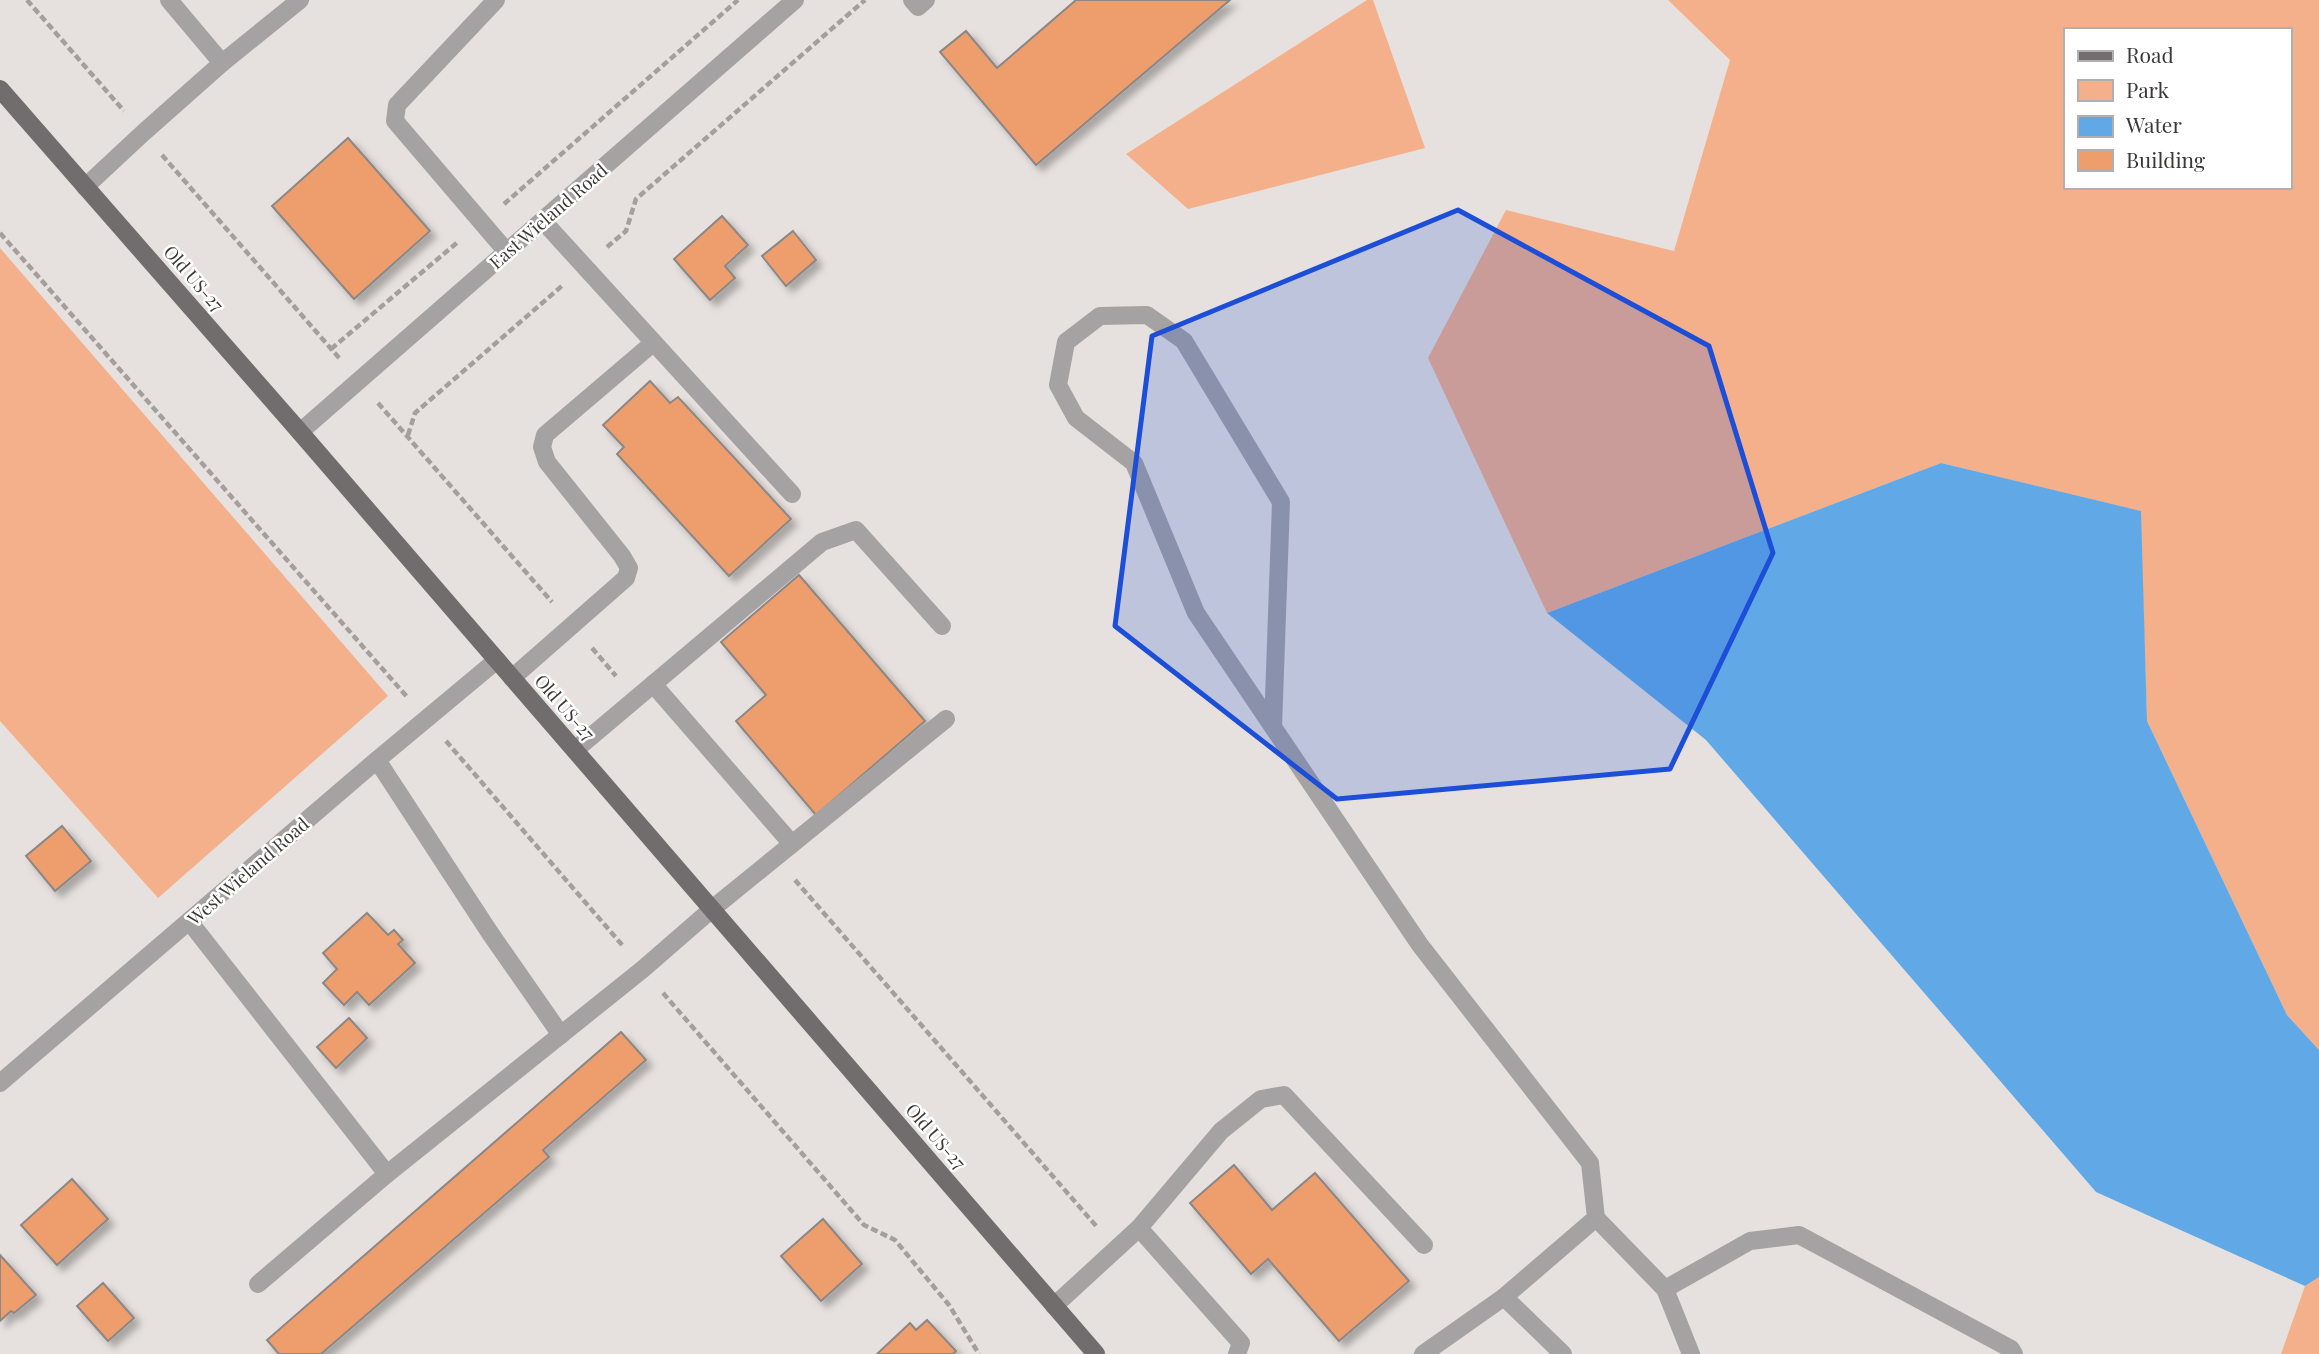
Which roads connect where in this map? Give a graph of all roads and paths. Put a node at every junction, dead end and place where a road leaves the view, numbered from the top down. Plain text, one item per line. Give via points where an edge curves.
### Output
1 (169, 0) edge
2 (300, 0) edge
3 (496, 0) edge
4 (738, 0) edge
5 (795, 0) edge
6 (865, 0) edge
7 (912, 0) edge
8 (926, 0) edge
9 (222, 63) junction
10 (0, 89) edge
11 (85, 187) junction
12 (543, 221) junction
13 (481, 223) junction
14 (0, 233) edge
15 (507, 252) junction
16 (584, 268) junction
17 (653, 343) junction
18 (331, 349) dead end
19 (300, 432) junction
20 (407, 436) dead end
21 (792, 494) dead end
22 (942, 626) dead end
23 (497, 660) junction
24 (512, 677) junction
25 (653, 684) junction
26 (426, 719) junction
27 (946, 719) dead end
28 (1273, 727) junction
29 (575, 750) junction
30 (377, 760) junction
31 (792, 844) junction
32 (712, 909) junction
33 (189, 921) junction
34 (643, 969) junction
35 (561, 1035) junction
36 (0, 1083) edge
37 (387, 1174) junction
38 (1596, 1218) junction
39 (1139, 1228) junction
40 (1424, 1245) dead end
41 (258, 1284) dead end
42 (1665, 1289) junction
43 (1504, 1297) junction
44 (1054, 1306) junction
45 (979, 1354) edge
46 (1096, 1354) edge
47 (1237, 1354) edge
48 (1423, 1354) edge
49 (1563, 1354) edge
50 (1691, 1354) edge
51 (2014, 1354) edge

1 - 9 street
2 - 9 street
3 - 13 street via 397,105 395,121
4 - 13 path
5 - 12 street, East Wieland Road
6 - 16 path via 636,198 626,231
7 - 8 street via 918,7
9 - 11 street
10 - 11 main road, Old US-27
11 - 19 main road, Old US-27
12 - 15 street, East Wieland Road
12 - 16 street
13 - 15 street
13 - 18 path
14 - 26 path
15 - 19 street, East Wieland Road
16 - 17 street
16 - 20 path via 415,413
17 - 21 street
17 - 24 street via 545,435 542,447 547,462 622,556 629,568 626,578
19 - 23 main road, Old US-27
22 - 25 street via 856,530 822,542
23 - 24 main road, Old US-27
23 - 26 street, West Wieland Road
24 - 29 main road, Old US-27
25 - 29 street
25 - 31 street
26 - 30 street, West Wieland Road
26 - 34 path
27 - 31 street
28 - 28 street via 1196,613 1133,463 1076,418 1059,385 1066,342 1100,316 1147,315 1184,341 1282,502
28 - 38 street via 1420,945 1590,1163
29 - 32 main road, Old US-27
30 - 33 street, West Wieland Road
30 - 35 street
31 - 32 street
32 - 34 street
32 - 44 main road, Old US-27
33 - 36 street, West Wieland Road
33 - 37 street
34 - 35 street
34 - 45 path via 864,1225 895,1240 949,1305
35 - 37 street
37 - 41 street
38 - 42 street
38 - 43 street
39 - 40 street via 1221,1132 1261,1099 1284,1095
39 - 44 street
39 - 47 street via 1241,1343
42 - 50 street
42 - 51 street via 1750,1241 1799,1235
43 - 48 street
43 - 49 street
44 - 46 main road, Old US-27

